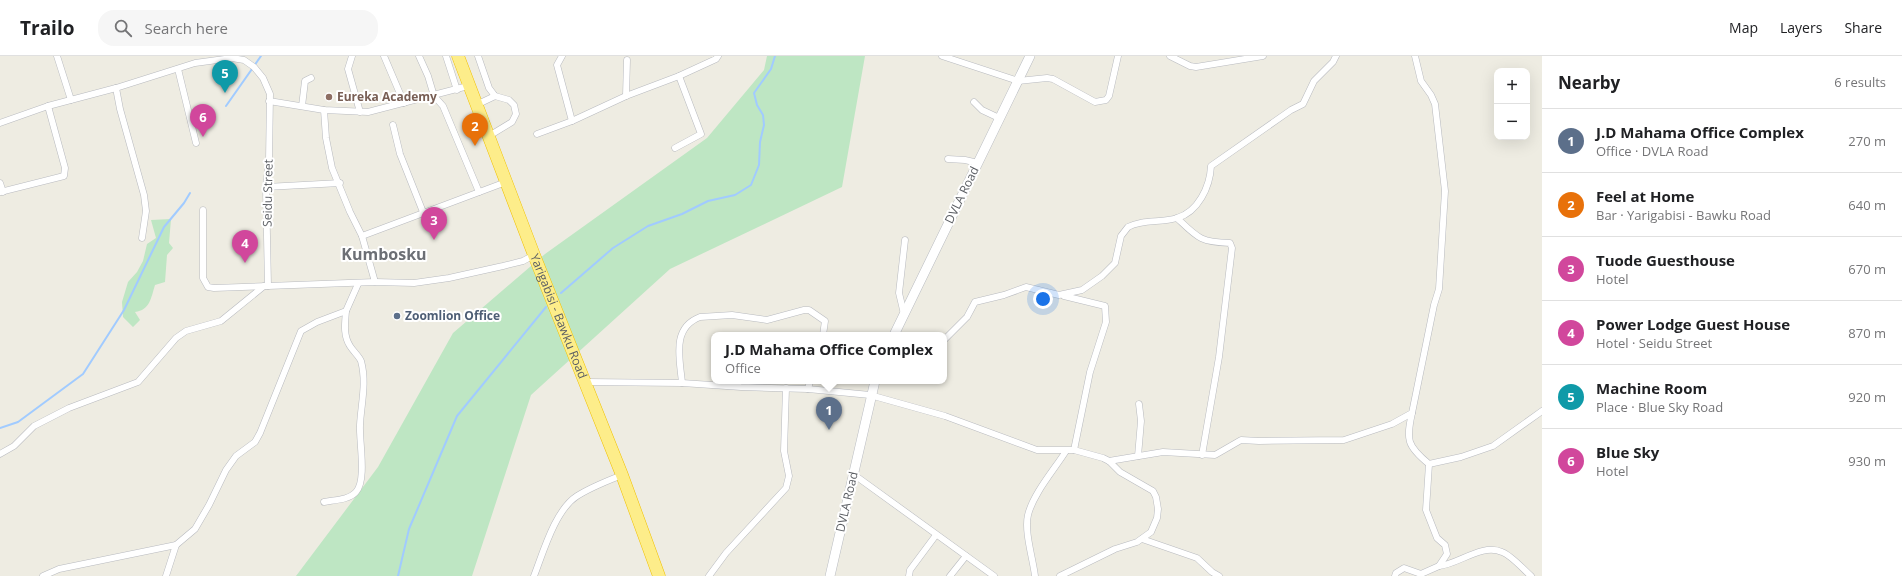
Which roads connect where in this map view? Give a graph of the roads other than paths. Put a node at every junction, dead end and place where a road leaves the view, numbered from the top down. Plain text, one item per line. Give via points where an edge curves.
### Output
1 (57, 56) edge
2 (194, 56) edge
3 (352, 56) edge
4 (384, 56) edge
5 (419, 56) edge
6 (446, 56) edge
7 (458, 56) edge
8 (478, 56) edge
9 (562, 56) edge
10 (718, 56) edge
11 (942, 56) edge
12 (1030, 56) edge
13 (1118, 56) edge
14 (1170, 56) edge
15 (1263, 56) edge
16 (1336, 56) edge
17 (1415, 56) edge
18 (627, 60) dead end
19 (195, 63) junction
20 (178, 69) junction
21 (679, 76) junction
22 (311, 78) dead end
23 (1018, 81) junction
24 (116, 88) junction
25 (463, 88) junction
26 (434, 96) junction
27 (495, 96) junction
28 (626, 96) junction
29 (71, 100) junction
30 (270, 101) junction
31 (974, 102) dead end
32 (404, 103) junction
33 (476, 105) junction
34 (48, 106) junction
35 (302, 106) junction
36 (324, 110) junction
37 (360, 112) junction
38 (999, 118) junction
39 (572, 121) junction
40 (0, 123) edge
41 (393, 125) dead end
42 (537, 134) dead end
43 (489, 136) junction
44 (196, 143) dead end
45 (675, 148) dead end
46 (948, 159) dead end
47 (978, 163) junction
48 (506, 182) junction
49 (0, 183) edge
50 (340, 184) junction
51 (266, 187) junction
52 (1, 192) edge
53 (479, 192) junction
54 (203, 210) dead end
55 (422, 212) junction
56 (1177, 218) junction
57 (362, 236) junction
58 (142, 238) dead end
59 (905, 240) dead end
60 (534, 255) junction
61 (375, 282) junction
62 (358, 284) junction
63 (266, 286) junction
64 (1059, 295) junction
65 (346, 311) junction
66 (904, 314) junction
67 (823, 332) edge
68 (895, 332) edge
69 (947, 337) edge
70 (586, 382) junction
71 (682, 383) junction
72 (809, 384) edge
73 (874, 384) edge
74 (786, 388) junction
75 (808, 389) junction
76 (870, 395) junction
77 (1139, 404) dead end
78 (1542, 411) edge
79 (1412, 413) junction
80 (1074, 450) junction
81 (1066, 451) junction
82 (0, 454) edge
83 (1202, 455) junction
84 (1138, 456) junction
85 (1109, 461) junction
86 (1429, 464) junction
87 (622, 474) junction
88 (853, 474) junction
89 (324, 502) dead end
90 (936, 534) junction
91 (1142, 540) junction
92 (176, 545) junction
93 (966, 556) junction
94 (1439, 566) junction
95 (43, 576) edge
96 (166, 576) edge
97 (534, 576) edge
98 (659, 576) edge
99 (709, 576) edge
100 (830, 576) edge
101 (909, 576) edge
102 (950, 576) edge
103 (994, 576) edge
104 (1035, 576) edge
105 (1060, 576) edge
106 (1220, 576) edge
107 (1395, 576) edge
108 (1531, 576) edge

1 - 29 street
2 - 19 street
3 - 37 street via 348,69
4 - 32 street
5 - 26 street
6 - 25 street
7 - 25 highway, Yarigabisi - Bawku Road
8 - 27 street via 489,88
9 - 39 street via 557,65
10 - 21 street
11 - 23 street
12 - 23 street, DVLA Road
13 - 23 street via 1109,96 1101,101 1090,100 1053,79
14 - 15 street via 1196,67
16 - 56 street via 1314,81 1303,104 1212,166 1203,195 1189,211
17 - 79 street via 1421,81 1432,95 1445,190 1439,289
18 - 28 street
19 - 20 street, Seidu Street
19 - 30 street, Seidu Street via 232,58 244,60 263,78 270,94
20 - 24 street, Seidu Street
20 - 44 street
21 - 28 street
21 - 45 street via 701,134
22 - 35 street via 304,81
23 - 38 street, DVLA Road
24 - 29 street, Seidu Street
24 - 58 street via 144,195 146,211
25 - 26 street
25 - 33 highway, Yarigabisi - Bawku Road
26 - 32 street
26 - 53 street via 443,106
27 - 33 street
27 - 43 street via 509,100 514,105 516,114 512,122
28 - 39 street
29 - 34 street, Seidu Street
30 - 35 street
30 - 51 street, Seidu Street
31 - 38 street via 982,110
32 - 37 street via 375,111
33 - 43 highway, Yarigabisi - Bawku Road
34 - 40 street, Seidu Street
34 - 52 street via 65,168 64,176
35 - 36 street
36 - 37 street
36 - 50 street via 332,168
38 - 47 street, DVLA Road
39 - 42 street
41 - 55 street via 400,154
43 - 48 highway, Yarigabisi - Bawku Road
46 - 47 street
47 - 66 street, DVLA Road
48 - 53 street
48 - 60 highway, Yarigabisi - Bawku Road
49 - 52 street
50 - 51 street
50 - 57 street
51 - 63 street, Seidu Street
53 - 55 street
54 - 63 street via 203,278 208,287
55 - 57 street
56 - 64 street via 1128,227 1121,236 1117,258 1106,272 1082,290
56 - 83 street via 1196,237 1207,242 1230,243 1232,248 1219,357
57 - 61 street
59 - 66 street via 898,293
60 - 61 street via 503,266 414,284
60 - 70 highway, Yarigabisi - Bawku Road
61 - 62 street
62 - 63 street
62 - 65 street
63 - 82 street via 221,321 186,331 176,338 138,382 69,408 34,426 14,446
64 - 69 street via 1026,287 975,302 967,317
64 - 80 street via 1105,306 1106,310 1106,322 1090,372
65 - 89 street via 344,329 349,345 360,360 364,380 360,425 360,484 356,492 349,497
65 - 92 street via 301,331 255,442 236,456 195,529
66 - 68 street, DVLA Road
67 - 71 street via 825,321 809,310 767,320 732,315 700,317 683,330 679,340
70 - 71 street
70 - 87 highway, Yarigabisi - Bawku Road
71 - 74 street
72 - 75 street
73 - 76 street, DVLA Road
74 - 75 street
74 - 99 street via 784,451 789,476 786,488 726,553
75 - 76 street
76 - 81 street via 945,416 1037,450
76 - 88 street, DVLA Road
77 - 84 street via 1141,421
78 - 86 street via 1493,446 1462,457
79 - 83 street via 1392,424 1344,440 1241,440 1215,455
79 - 86 street via 1407,434 1415,453
80 - 81 street
80 - 85 street
81 - 104 street via 1034,499 1028,514 1028,532
83 - 84 street via 1163,452
84 - 85 street
85 - 91 street via 1120,472 1153,491 1156,498 1157,518 1151,532
86 - 94 street via 1426,510 1437,538 1445,544 1447,550
87 - 97 street via 568,503 556,523
87 - 98 highway, Yarigabisi - Bawku Road
88 - 90 street
88 - 100 street, DVLA Road
90 - 93 street
90 - 101 street via 910,570
91 - 105 street via 1115,548
91 - 106 street via 1197,558
92 - 95 street via 59,569
92 - 96 street
93 - 102 street
93 - 103 street
94 - 107 street via 1421,574 1404,568
94 - 108 street via 1447,566 1487,549 1502,552

